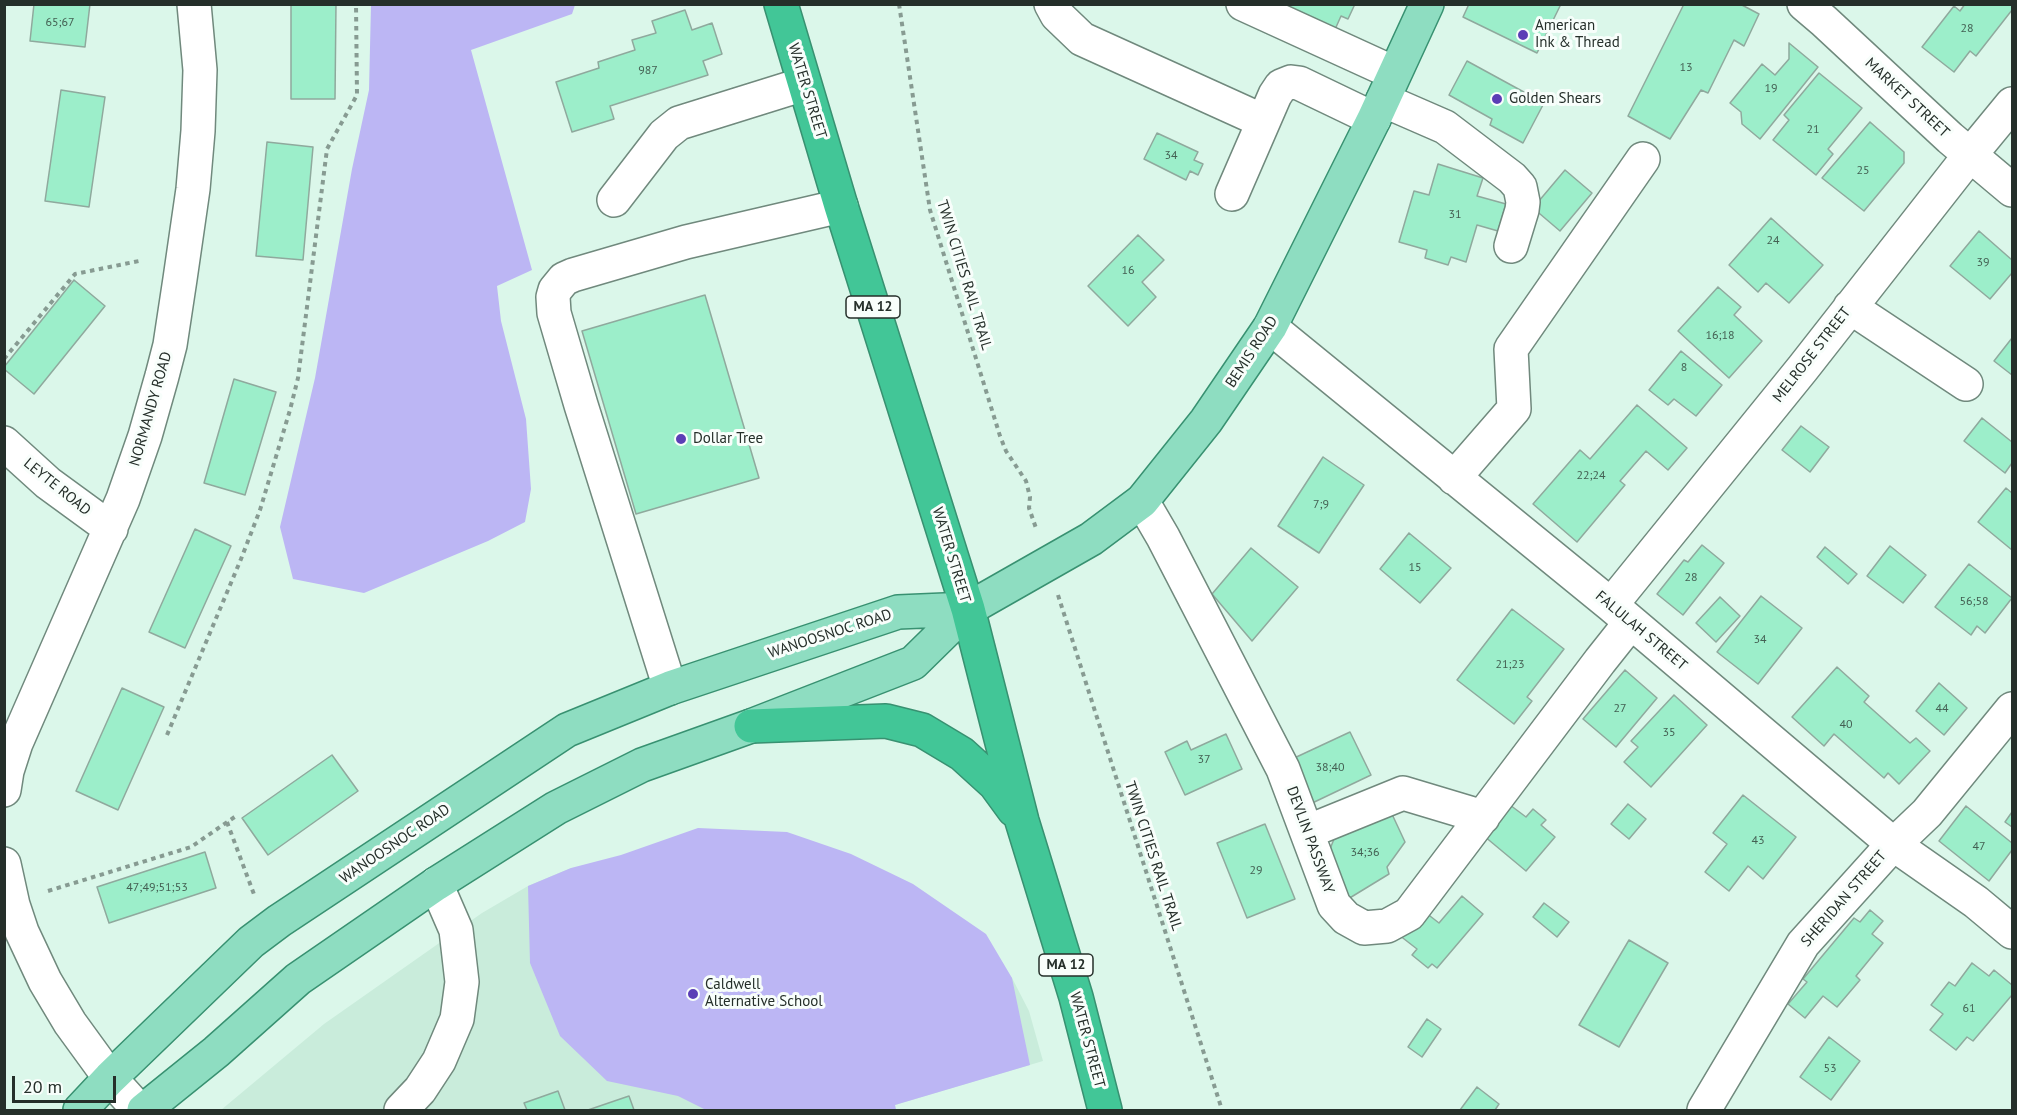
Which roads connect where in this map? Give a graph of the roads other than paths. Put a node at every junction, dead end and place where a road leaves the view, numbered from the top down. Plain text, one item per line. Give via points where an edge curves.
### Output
1 (194, 4) edge
2 (781, 4) edge
3 (1051, 4) edge
4 (1243, 4) edge
5 (1427, 4) edge
6 (1804, 4) edge
7 (804, 84) junction
8 (1384, 97) junction
9 (2013, 104) edge
10 (1263, 121) junction
11 (1970, 155) junction
12 (1643, 159) dead end
13 (2013, 190) edge
14 (1232, 194) dead end
15 (614, 200) dead end
16 (841, 206) junction
17 (1511, 246) dead end
18 (1850, 307) junction
19 (1270, 327) junction
20 (1966, 384) dead end
21 (4, 443) edge
22 (1454, 478) junction
23 (1142, 501) junction
24 (111, 530) junction
25 (968, 609) junction
26 (1621, 614) junction
27 (670, 688) junction
28 (2013, 709) edge
29 (751, 726) junction
30 (4, 790) edge
31 (1483, 817) junction
32 (1022, 821) junction
33 (1307, 832) junction
34 (1893, 844) junction
35 (4, 864) edge
36 (436, 884) junction
37 (2013, 932) edge
38 (110, 1078) junction
39 (80, 1110) edge
40 (139, 1110) edge
41 (144, 1110) edge
42 (401, 1110) edge
43 (1105, 1110) edge
44 (1704, 1110) edge

1 - 24 street, NORMANDY ROAD via 200,70 198,130 176,312 154,406
2 - 7 highway, WATER STREET / MA 12
3 - 10 street via 1082,39
4 - 8 street
5 - 8 main road, BEMIS ROAD
6 - 11 street, MARKET STREET
7 - 15 street via 679,123 664,135
7 - 16 highway, WATER STREET / MA 12
8 - 10 street via 1291,82 1281,86
8 - 17 street via 1445,127 1520,187 1522,210
8 - 19 main road, BEMIS ROAD
9 - 11 street, MELROSE STREET
10 - 14 street
11 - 13 street, MARKET STREET
11 - 18 street, MELROSE STREET
12 - 22 street via 1511,349 1514,409
16 - 25 highway, WATER STREET / MA 12
16 - 27 street via 686,242 564,279 555,290 554,313
18 - 20 street
18 - 26 street, MELROSE STREET
19 - 22 street, FALULAH STREET
19 - 23 main road, BEMIS ROAD via 1206,421
21 - 24 street, LEYTE ROAD via 48,483
22 - 26 street, FALULAH STREET
23 - 25 main road, BEMIS ROAD via 1091,539
23 - 33 street, DEVLIN PASSWAY via 1283,769
24 - 30 street, NORMANDY ROAD via 16,743
25 - 27 main road, WANOOSNOC ROAD via 898,612
25 - 29 main road via 914,663
25 - 32 highway, WATER STREET / MA 12
26 - 31 street, DEVLIN PASSWAY
26 - 34 street, FALULAH STREET
27 - 38 main road, WANOOSNOC ROAD via 567,730 279,921 251,942
28 - 34 street, SHERIDAN STREET via 1927,813
29 - 32 highway via 886,721 922,730 962,753 995,784
29 - 36 main road via 642,765 556,808
31 - 33 street via 1403,793
31 - 33 street, DEVLIN PASSWAY via 1409,914 1387,926 1364,928 1346,918 1334,905
32 - 43 highway, WATER STREET / MA 12 via 1076,997
34 - 37 street, FALULAH STREET
34 - 44 street, SHERIDAN STREET via 1803,944
35 - 38 street via 33,956 70,1023
36 - 41 main road via 298,979
36 - 42 street via 456,930 462,982 457,1019 439,1060 420,1090
38 - 39 main road, WANOOSNOC ROAD
38 - 40 street

